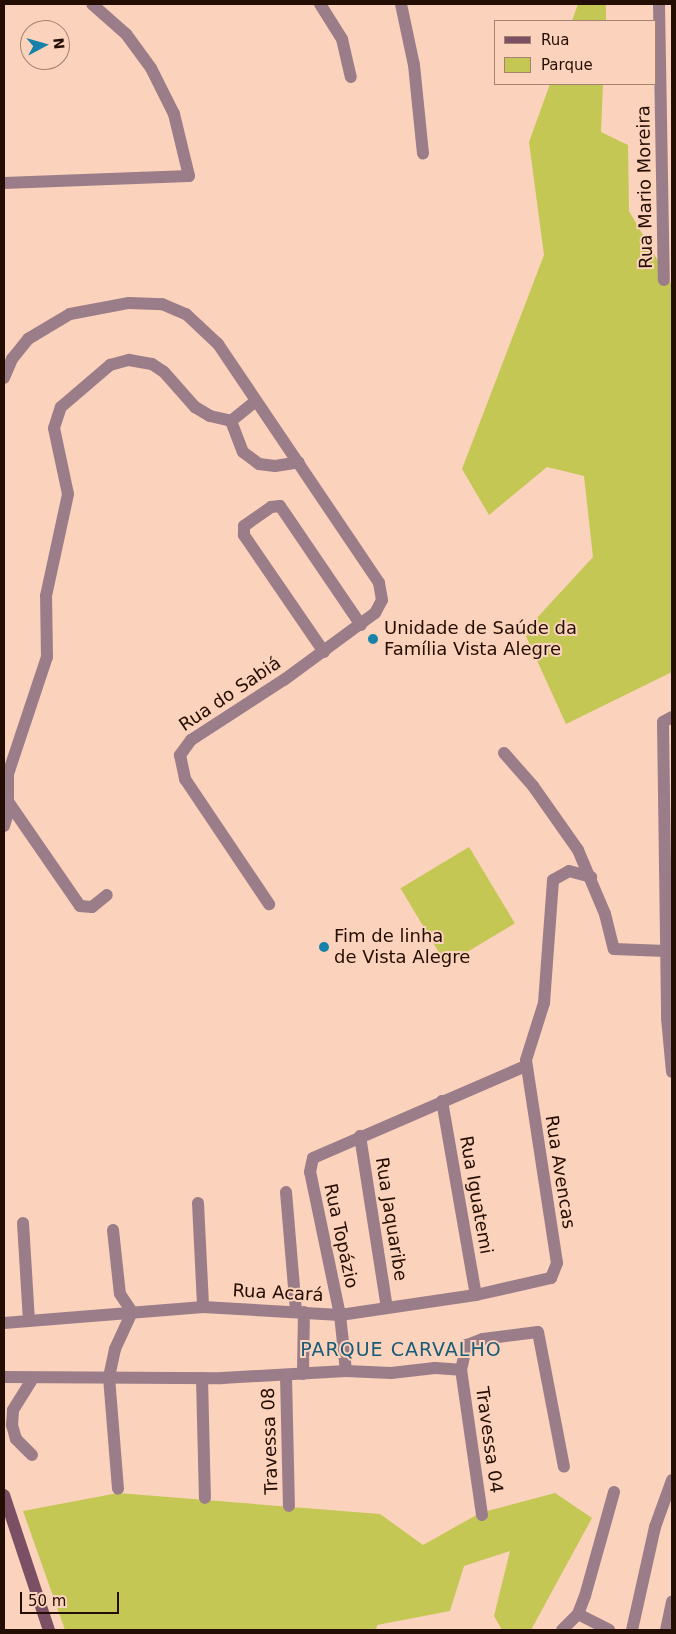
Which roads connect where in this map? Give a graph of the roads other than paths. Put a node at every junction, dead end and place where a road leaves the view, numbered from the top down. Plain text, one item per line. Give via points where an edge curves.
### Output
1 (92, 4) edge
2 (320, 4) edge
3 (400, 4) edge
4 (659, 4) edge
5 (351, 77) dead end
6 (667, 125) edge
7 (423, 154) dead end
8 (4, 183) edge
9 (664, 280) dead end
10 (4, 378) edge
11 (256, 401) junction
12 (231, 421) junction
13 (299, 462) junction
14 (360, 625) junction
15 (324, 652) junction
16 (667, 719) edge
17 (504, 753) dead end
18 (668, 788) edge
19 (9, 803) junction
20 (4, 826) edge
21 (591, 877) junction
22 (107, 895) dead end
23 (269, 904) dead end
24 (668, 957) edge
25 (670, 1018) edge
26 (526, 1066) junction
27 (672, 1072) edge
28 (442, 1101) junction
29 (360, 1136) junction
30 (286, 1192) dead end
31 (198, 1203) dead end
32 (23, 1223) dead end
33 (113, 1230) dead end
34 (547, 1279) joint
35 (476, 1295) junction
36 (203, 1307) junction
37 (387, 1308) junction
38 (132, 1312) junction
39 (300, 1312) junction
40 (340, 1315) junction
41 (29, 1321) junction
42 (4, 1323) edge
43 (461, 1370) junction
44 (346, 1371) junction
45 (303, 1374) junction
46 (286, 1376) junction
47 (4, 1377) edge
48 (109, 1377) junction
49 (33, 1378) junction
50 (202, 1378) junction
51 (32, 1455) dead end
52 (564, 1467) dead end
53 (672, 1480) edge
54 (118, 1488) dead end
55 (614, 1492) dead end
56 (4, 1496) edge
57 (205, 1498) dead end
58 (290, 1506) dead end
59 (482, 1515) dead end
60 (672, 1602) edge
61 (578, 1614) junction
62 (49, 1630) edge
63 (562, 1630) edge
64 (609, 1630) edge
65 (632, 1630) edge
66 (666, 1630) edge

1 - 8 street via 143,54 174,114 189,176
2 - 5 street via 342,39
3 - 7 street via 414,65
4 - 6 street, Rua Mario Moreira
6 - 9 street, Rua Mario Moreira
10 - 11 street via 12,359 28,339 70,314 129,303 162,304 186,314 203,326
11 - 12 street
11 - 13 street
12 - 13 street via 243,452 259,464 275,466
12 - 19 street via 210,416 195,407 164,372 141,361 110,365 61,407 54,428 68,494 46,596 47,657 8,774
13 - 14 street, Rua do Sabiá via 379,583 382,600 374,613
14 - 15 street, Rua do Sabiá
14 - 15 street via 280,506 270,507 244,526 244,535
15 - 23 street, Rua do Sabiá via 191,740 180,755 185,779
16 - 18 street
17 - 21 street via 573,840
18 - 24 street
19 - 20 street
19 - 22 street via 80,906 92,908
21 - 24 street via 614,949
21 - 26 street via 569,871 553,880 544,1003
24 - 25 street
25 - 27 street
26 - 28 street
26 - 34 street, Rua Avencas via 557,1263 554,1275
28 - 29 street
28 - 35 street, Rua Iguatemi
29 - 37 street, Rua Jaquaribe
29 - 40 street, Rua Topázio via 319,1154 310,1164
30 - 39 street
31 - 36 street
32 - 41 street
33 - 38 street via 120,1294
34 - 35 street, Rua Acará
35 - 37 street, Rua Acará
36 - 38 street, Rua Acará
36 - 39 street, Rua Acará
37 - 40 street, Rua Acará
38 - 41 street, Rua Acará
38 - 48 street via 115,1349
39 - 40 street, Rua Acará
39 - 45 street
40 - 44 street, Rua Topázio
41 - 42 street, Rua Acará
43 - 44 street
43 - 52 street via 467,1345 514,1333 538,1332
43 - 59 street, Travessa 04
44 - 45 street
45 - 46 street
46 - 50 street
46 - 58 street, Travessa 08
47 - 49 street
48 - 49 street
48 - 50 street
48 - 54 street
49 - 51 street via 13,1410 12,1425 16,1439
50 - 57 street
53 - 65 street via 655,1527
55 - 61 street
56 - 62 street
60 - 66 street
61 - 63 street
61 - 64 street

